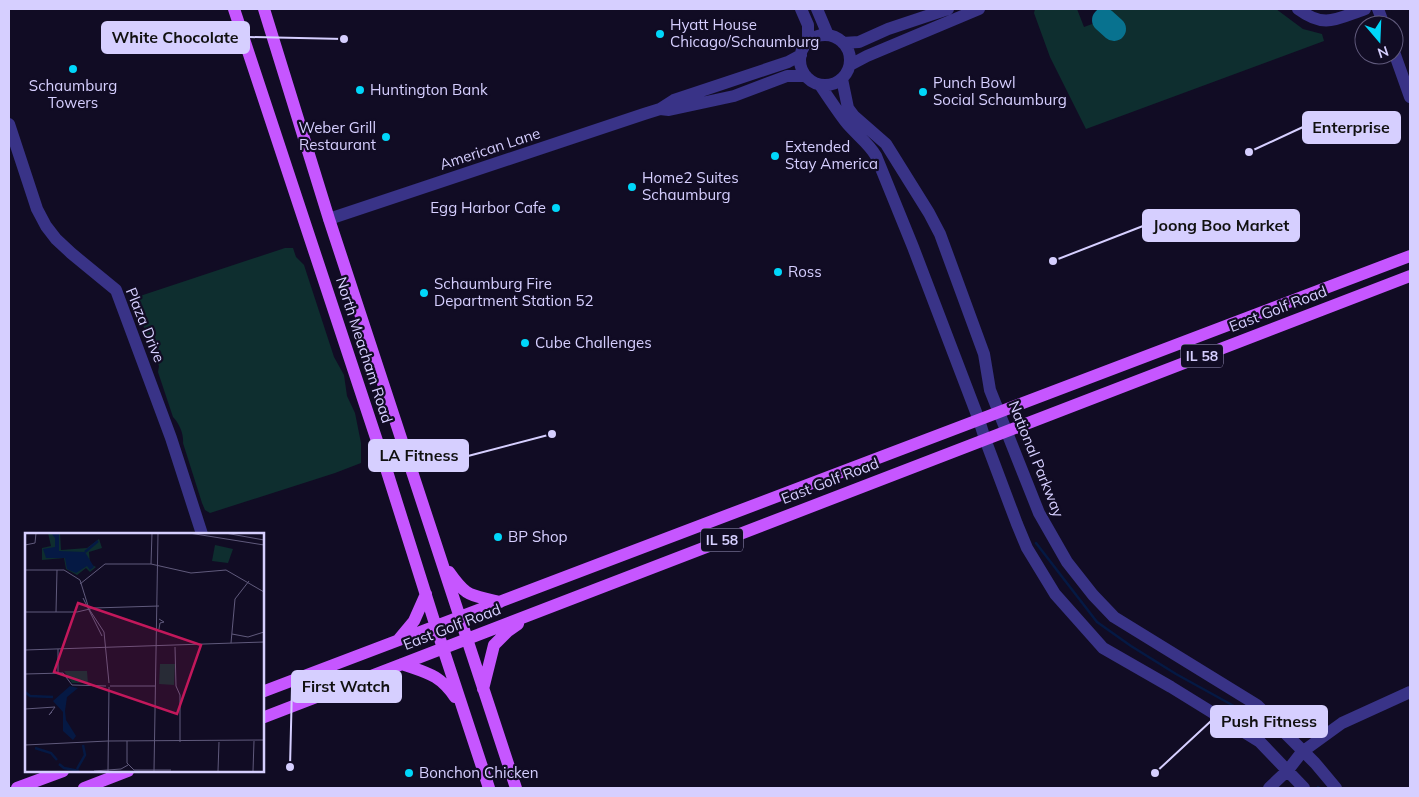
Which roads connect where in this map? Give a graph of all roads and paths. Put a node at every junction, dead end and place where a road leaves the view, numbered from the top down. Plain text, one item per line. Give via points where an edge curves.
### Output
1 (234, 9) edge
2 (264, 9) edge
3 (801, 9) edge
4 (817, 9) edge
5 (948, 9) edge
6 (979, 9) edge
7 (1298, 9) edge
8 (1365, 9) edge
9 (828, 35) junction
10 (808, 42) junction
11 (843, 43) junction
12 (801, 55) junction
13 (850, 65) junction
14 (1399, 65) edge
15 (806, 76) junction
16 (842, 79) junction
17 (820, 85) junction
18 (1410, 97) edge
19 (660, 109) junction
20 (9, 124) edge
21 (330, 219) junction
22 (1410, 256) edge
23 (1410, 276) edge
24 (1000, 412) junction
25 (979, 420) junction
26 (1006, 430) junction
27 (984, 439) junction
28 (202, 533) edge
29 (440, 559) junction
30 (426, 594) junction
31 (500, 602) junction
32 (541, 610) junction
33 (459, 618) junction
34 (436, 627) junction
35 (466, 639) junction
36 (397, 641) junction
37 (443, 648) junction
38 (402, 664) junction
39 (483, 689) junction
40 (264, 690) edge
41 (1410, 692) edge
42 (462, 707) junction
43 (264, 717) edge
44 (1302, 752) junction
45 (1288, 770) junction
46 (60, 772) edge
47 (125, 772) edge
48 (489, 787) edge
49 (17, 788) edge
50 (84, 788) edge
51 (516, 788) edge
52 (1269, 788) edge
53 (1304, 788) edge
54 (1336, 788) edge

1 - 30 main road, North Meacham Road
2 - 21 main road, North Meacham Road
3 - 10 street via 808,25
4 - 9 street
5 - 11 street via 858,42
6 - 13 street
7 - 8 street via 1317,21 1327,21
9 - 10 street
9 - 11 street
10 - 12 street
11 - 13 street
12 - 15 street
12 - 19 street, American Lane via 674,100
13 - 16 street
14 - 18 street
15 - 17 street
15 - 19 street, American Lane via 787,76 734,96 669,110
16 - 17 street
16 - 24 street, National Parkway via 848,108 886,144 940,234 984,354 990,390
17 - 25 street via 845,121 876,156
19 - 21 street, American Lane
20 - 28 street, Plaza Drive via 37,209 46,226 71,253 116,290 171,438
21 - 29 main road, North Meacham Road
22 - 24 main road, East Golf Road / IL 58
23 - 26 main road, East Golf Road / IL 58
24 - 25 main road, East Golf Road / IL 58
24 - 26 street, National Parkway
25 - 27 street
25 - 31 main road, East Golf Road / IL 58
26 - 27 main road, East Golf Road / IL 58
26 - 44 street, National Parkway via 1039,513 1067,562 1093,595 1114,617 1257,705
27 - 32 main road, East Golf Road / IL 58
27 - 45 street via 1027,548 1054,594 1095,640 1103,648 1260,742
29 - 31 main road via 468,595
29 - 33 main road, North Meacham Road
30 - 34 main road, North Meacham Road
30 - 36 main road via 414,622
31 - 33 main road, East Golf Road / IL 58
32 - 35 main road, East Golf Road / IL 58
32 - 39 main road via 508,631 494,645
33 - 34 main road, East Golf Road / IL 58
33 - 35 main road, North Meacham Road
34 - 36 main road, East Golf Road / IL 58
34 - 37 main road, North Meacham Road
35 - 37 main road, East Golf Road / IL 58
35 - 39 main road, North Meacham Road
36 - 40 main road, East Golf Road / IL 58
37 - 38 main road, East Golf Road / IL 58
37 - 42 main road, North Meacham Road
38 - 42 main road via 439,679
38 - 43 main road, East Golf Road / IL 58
39 - 51 main road, North Meacham Road
41 - 44 street via 1342,723
42 - 48 main road, North Meacham Road
44 - 45 street
44 - 54 street, National Parkway
45 - 52 street
45 - 53 street
46 - 49 main road
47 - 50 main road

